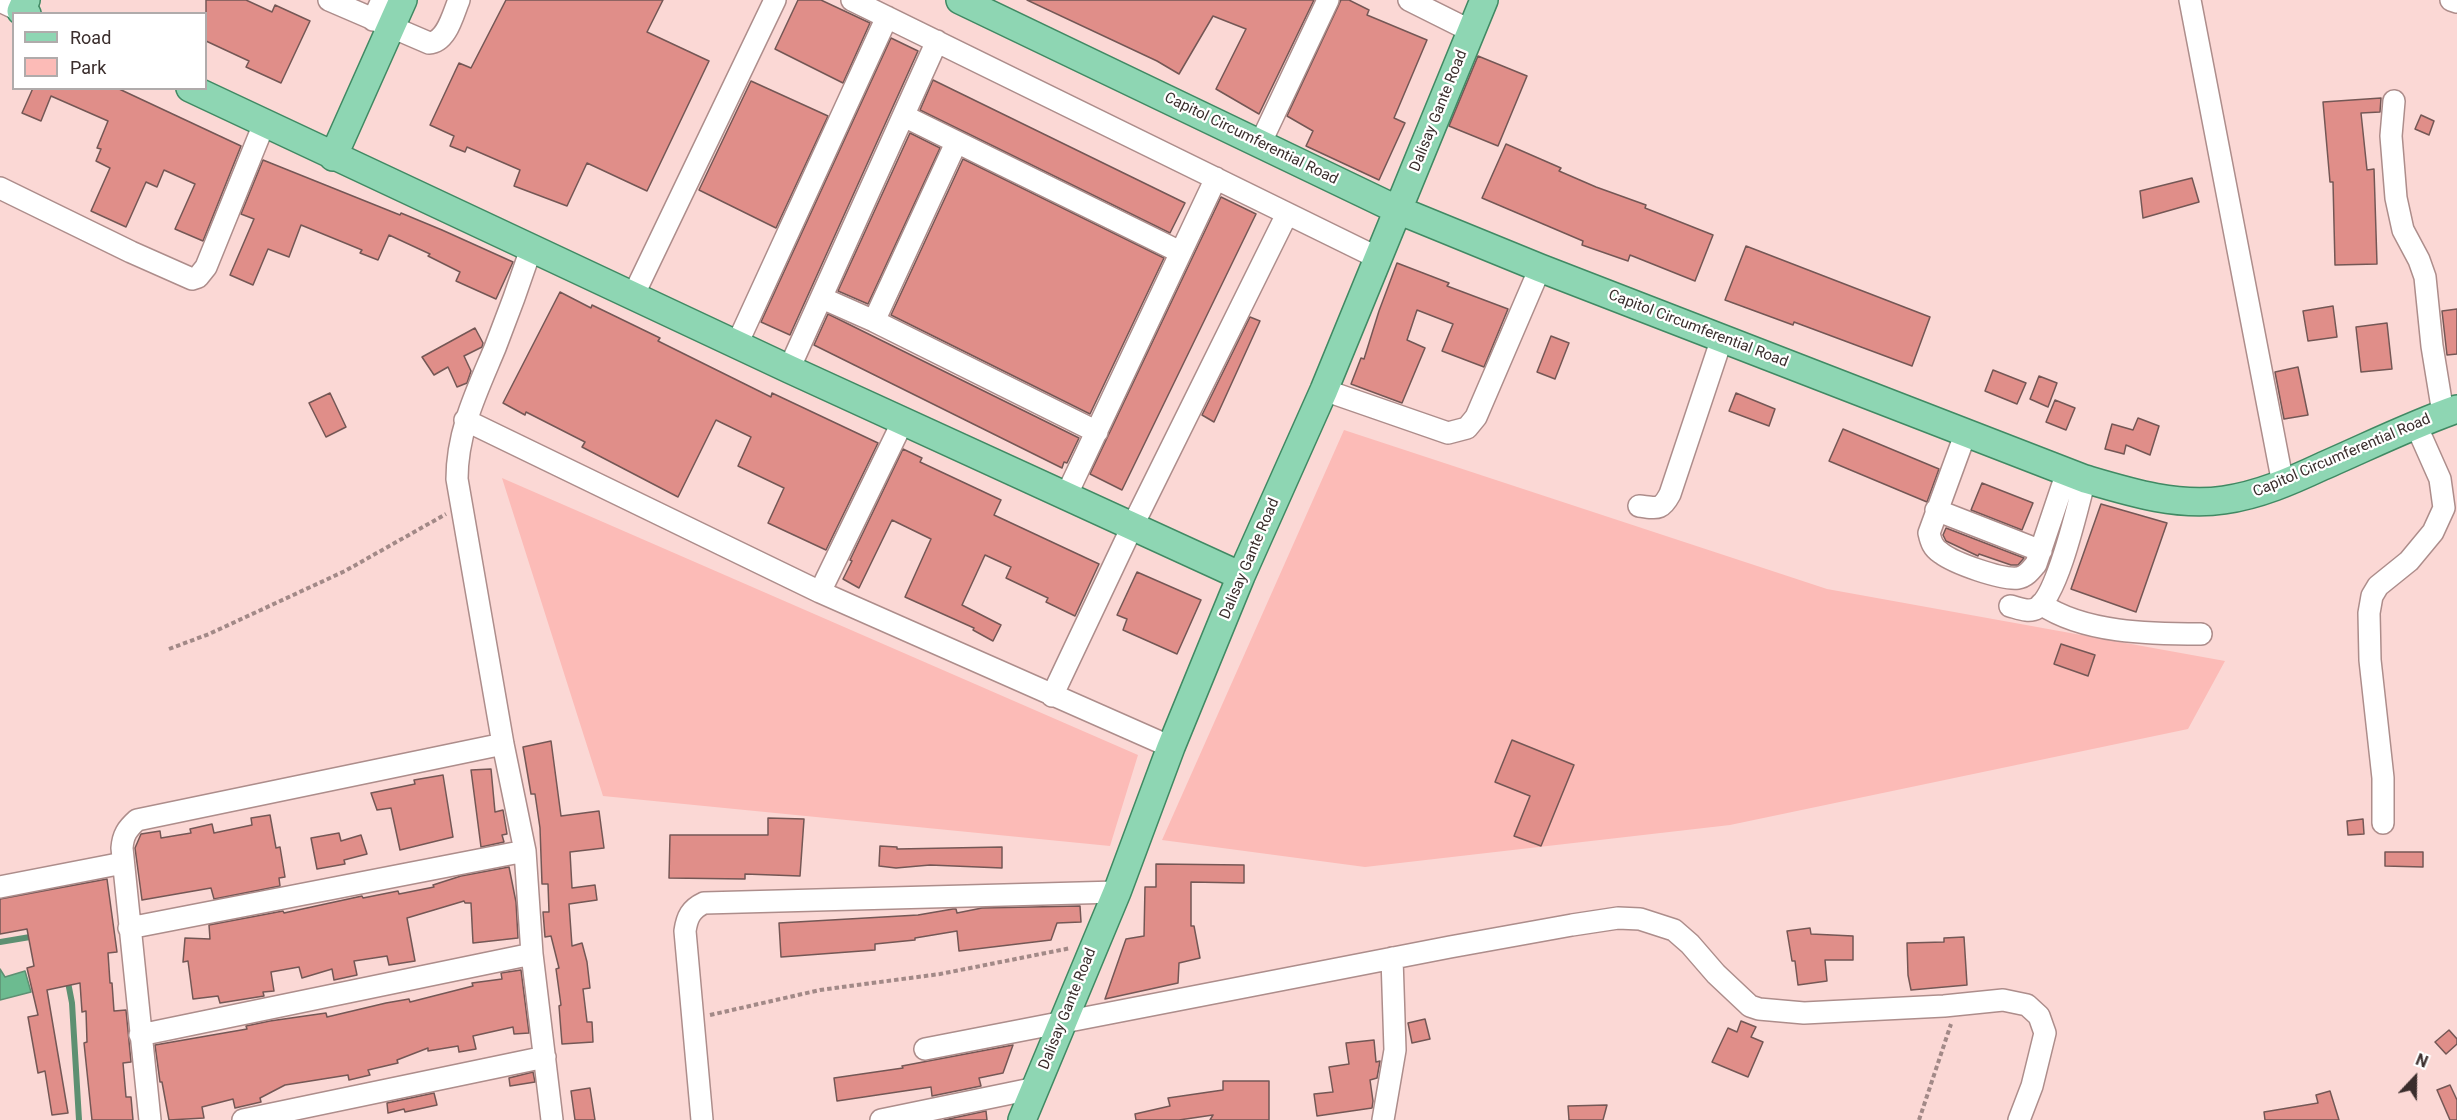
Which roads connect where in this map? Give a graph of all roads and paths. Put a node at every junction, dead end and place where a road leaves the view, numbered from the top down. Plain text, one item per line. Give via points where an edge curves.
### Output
1 (329, 0) edge
2 (382, 0) edge
3 (403, 0) edge
4 (459, 0) edge
5 (775, 0) edge
6 (852, 0) edge
7 (960, 0) edge
8 (1328, 0) edge
9 (1409, 0) edge
10 (1484, 0) edge
11 (2190, 0) edge
12 (2451, 0) edge
13 (2457, 2) edge
14 (887, 17) junction
15 (382, 24) junction
16 (1472, 31) junction
17 (938, 41) junction
18 (194, 90) edge
19 (2394, 102) dead end
20 (904, 116) junction
21 (264, 124) junction
22 (956, 143) junction
23 (1260, 144) junction
24 (333, 157) junction
25 (1216, 178) junction
26 (0, 188) edge
27 (1398, 210) junction
28 (1287, 214) junction
29 (531, 249) junction
30 (1180, 252) junction
31 (1378, 258) junction
32 (1540, 268) junction
33 (633, 296) junction
34 (822, 298) junction
35 (874, 321) junction
36 (1722, 338) junction
37 (737, 344) junction
38 (789, 369) junction
39 (1324, 390) junction
40 (2450, 411) edge
41 (465, 420) junction
42 (903, 421) junction
43 (2416, 425) junction
44 (1097, 432) junction
45 (1966, 432) junction
46 (2076, 476) junction
47 (2283, 484) junction
48 (1066, 496) junction
49 (1639, 506) dead end
50 (1936, 510) junction
51 (462, 511) junction
52 (1132, 527) junction
53 (2041, 551) junction
54 (1241, 576) junction
55 (820, 592) junction
56 (2041, 604) junction
57 (2010, 606) dead end
58 (2200, 634) dead end
59 (170, 649) dead end
60 (1052, 696) junction
61 (503, 744) junction
62 (1171, 747) junction
63 (2383, 823) dead end
64 (525, 851) junction
65 (123, 863) junction
66 (0, 887) edge
67 (1117, 892) junction
68 (129, 928) junction
69 (1095, 944) junction
70 (532, 954) junction
71 (1392, 958) junction
72 (692, 1019) junction
73 (1952, 1021) dead end
74 (1062, 1024) junction
75 (140, 1035) junction
76 (925, 1049) dead end
77 (545, 1057) junction
78 (1036, 1088) junction
79 (150, 1120) edge
80 (243, 1120) edge
81 (552, 1120) edge
82 (702, 1120) edge
83 (881, 1120) edge
84 (1022, 1120) edge
85 (1383, 1120) edge
86 (1919, 1120) edge
87 (2019, 1120) edge

1 - 15 street
2 - 15 street
3 - 15 main road
4 - 15 street via 443,35 434,42 424,42
5 - 33 street
6 - 14 street
7 - 23 main road, Capitol Circumferential Road
8 - 23 street
9 - 16 street
10 - 16 main road, Dalisay Gante Road
11 - 47 street
12 - 13 street
14 - 17 street
14 - 37 street
15 - 24 main road
16 - 27 main road, Dalisay Gante Road
17 - 20 street
17 - 25 street
18 - 21 main road
19 - 40 street via 2391,136 2396,198 2403,230 2425,277 2432,346
20 - 22 street
20 - 34 street
21 - 24 main road
21 - 26 street via 206,267 192,279
22 - 30 street
22 - 35 street
23 - 27 main road, Capitol Circumferential Road
24 - 29 main road
25 - 28 street
25 - 30 street
27 - 31 main road, Dalisay Gante Road
27 - 32 main road, Capitol Circumferential Road
28 - 31 street
28 - 52 street
29 - 33 main road
29 - 41 street
30 - 44 street
31 - 39 main road, Dalisay Gante Road
32 - 36 main road, Capitol Circumferential Road
32 - 39 street via 1476,417 1467,428 1448,433
33 - 37 main road
34 - 35 street
34 - 38 street
35 - 44 street
36 - 45 main road, Capitol Circumferential Road
36 - 49 street via 1670,494 1658,508
37 - 38 main road
38 - 42 main road
39 - 54 main road, Dalisay Gante Road
40 - 43 main road, Capitol Circumferential Road
41 - 51 street via 457,455
41 - 55 street
42 - 48 main road
42 - 55 street
43 - 47 main road, Capitol Circumferential Road
43 - 63 street via 2440,479 2444,508 2433,532 2409,561 2378,585 2372,596 2370,660 2383,778
44 - 48 street
45 - 46 main road, Capitol Circumferential Road
45 - 50 street
46 - 47 main road, Capitol Circumferential Road via 2151,497 2188,501 2222,501
46 - 53 street
46 - 56 street via 2054,584
48 - 52 main road
50 - 53 street
50 - 53 street via 1929,533 1932,545 1941,554 1984,572 2019,578 2029,573
51 - 59 path via 441,515 345,571
51 - 61 street
52 - 54 main road
52 - 60 street
54 - 62 main road, Dalisay Gante Road
55 - 60 street
56 - 57 street via 2030,610
56 - 58 street via 2054,613 2091,625
60 - 62 street
61 - 64 street
61 - 65 street via 137,820 123,836
62 - 67 main road, Dalisay Gante Road
64 - 68 street
64 - 70 street
65 - 66 street
65 - 68 street
67 - 69 main road, Dalisay Gante Road
67 - 72 street via 704,903 694,908 685,931
68 - 75 street
69 - 72 path via 940,974 820,990
69 - 74 main road, Dalisay Gante Road
70 - 75 street
70 - 77 street
71 - 74 street
71 - 85 street via 1395,1050
71 - 87 street via 1572,925 1640,919 1674,930 1750,1006 1759,1009 1804,1013 2003,1000 2027,1005 2039,1016 2045,1033
72 - 82 street
73 - 86 path
74 - 76 street
74 - 78 main road, Dalisay Gante Road
75 - 79 street
77 - 80 street
77 - 81 street
78 - 83 street
78 - 84 main road, Dalisay Gante Road

